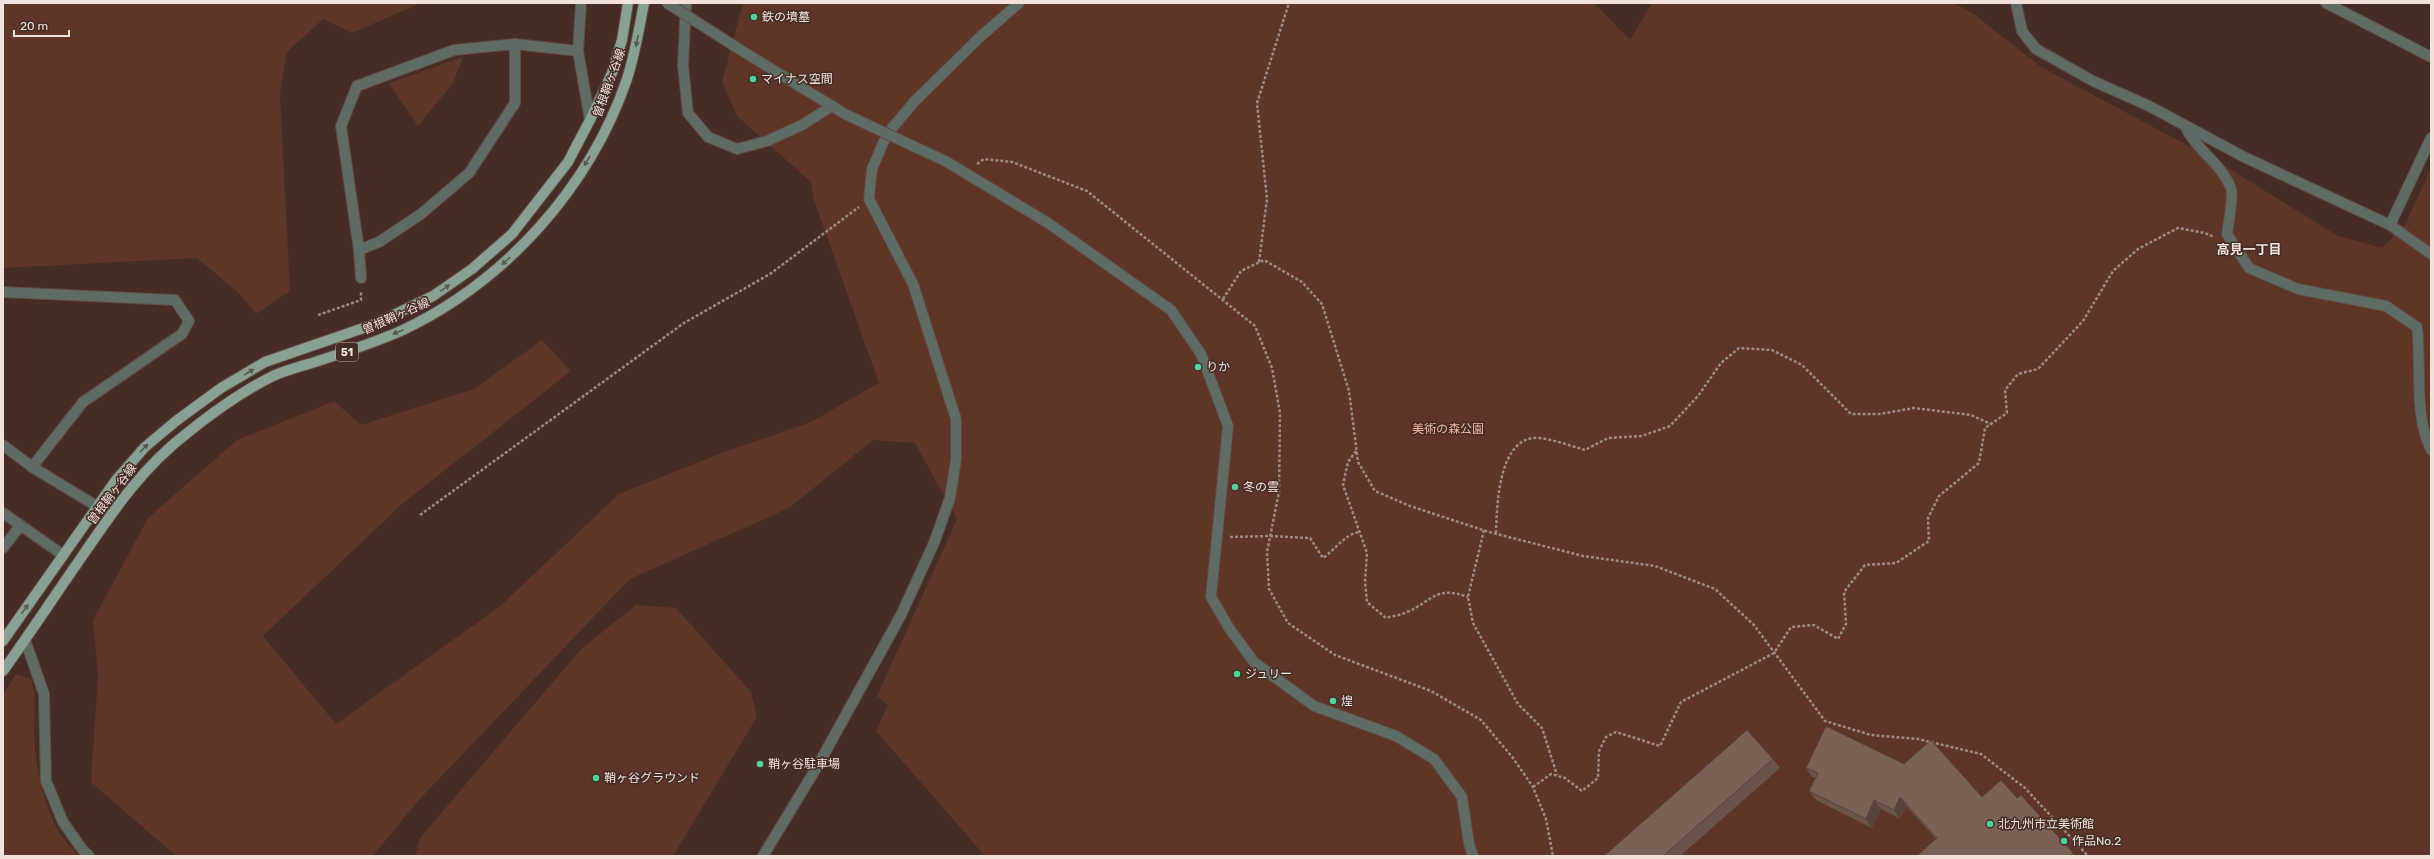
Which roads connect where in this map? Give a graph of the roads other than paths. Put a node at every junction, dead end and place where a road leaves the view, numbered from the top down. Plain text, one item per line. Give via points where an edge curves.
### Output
1 (581, 3) edge
2 (628, 3) edge
3 (644, 3) edge
4 (667, 3) edge
5 (686, 3) edge
6 (1019, 3) edge
7 (2016, 3) edge
8 (2326, 3) edge
9 (515, 44) junction
10 (578, 51) junction
11 (2431, 57) edge
12 (832, 106) junction
13 (590, 120) junction
14 (2186, 126) junction
15 (2431, 138) edge
16 (2390, 225) junction
17 (359, 250) junction
18 (2431, 254) edge
19 (361, 278) road end
20 (3, 292) edge
21 (3, 445) edge
22 (2431, 450) edge
23 (32, 467) junction
24 (98, 507) junction
25 (3, 513) edge
26 (20, 526) junction
27 (3, 548) edge
28 (63, 555) junction
29 (25, 640) junction
30 (3, 641) edge
31 (3, 671) edge
32 (90, 856) edge
33 (763, 856) edge
34 (1473, 856) edge

1 - 10 street
2 - 13 main road, 曽根鞘ヶ谷線 / 51 via 622,40 612,73
3 -> 29 main road, 曽根鞘ヶ谷線 / 51 via 626,80 606,129 581,172 524,246 482,282 442,310 375,342 272,376 186,434 156,459 128,490
4 - 12 street, bridge
5 - 12 street via 684,65 688,113 708,137 737,149 767,141
6 - 33 street via 974,42 915,101 887,134 872,169 868,199 913,284 956,419 956,460 950,498 934,543 901,615 817,768
7 - 14 street via 2022,31 2036,49 2093,81
8 - 11 street
9 - 10 street
9 - 17 street via 515,103 469,173 421,214 379,242
9 - 17 street via 454,50 357,86 341,126
10 - 13 street
12 - 34 street, bridge via 947,162 1055,227 1171,310 1202,354 1228,426 1211,597 1229,628 1254,662 1314,706 1396,736 1434,759 1462,797
24 -> 13 main road, 曽根鞘ヶ谷線 / 51 via 116,480 145,447 221,388 265,362 396,316 433,296 472,269 512,234 539,203 568,162
14 - 16 street via 2244,157
14 - 22 street via 2191,139 2213,161 2232,189 2227,234 2249,268 2291,286 2386,306 2417,327 2420,352 2419,390 2424,429
15 - 16 street
16 - 18 street
17 - 19 street
20 - 23 street via 176,300 189,322 182,334 83,402
21 - 23 street
23 - 24 street
24 - 28 main road, 曽根鞘ヶ谷線 / 51
25 - 26 street
26 - 27 street
26 - 28 street
30 -> 28 main road, 曽根鞘ヶ谷線 / 51
29 - 31 main road, 曽根鞘ヶ谷線 / 51
29 - 32 street via 44,694 46,781 63,822

